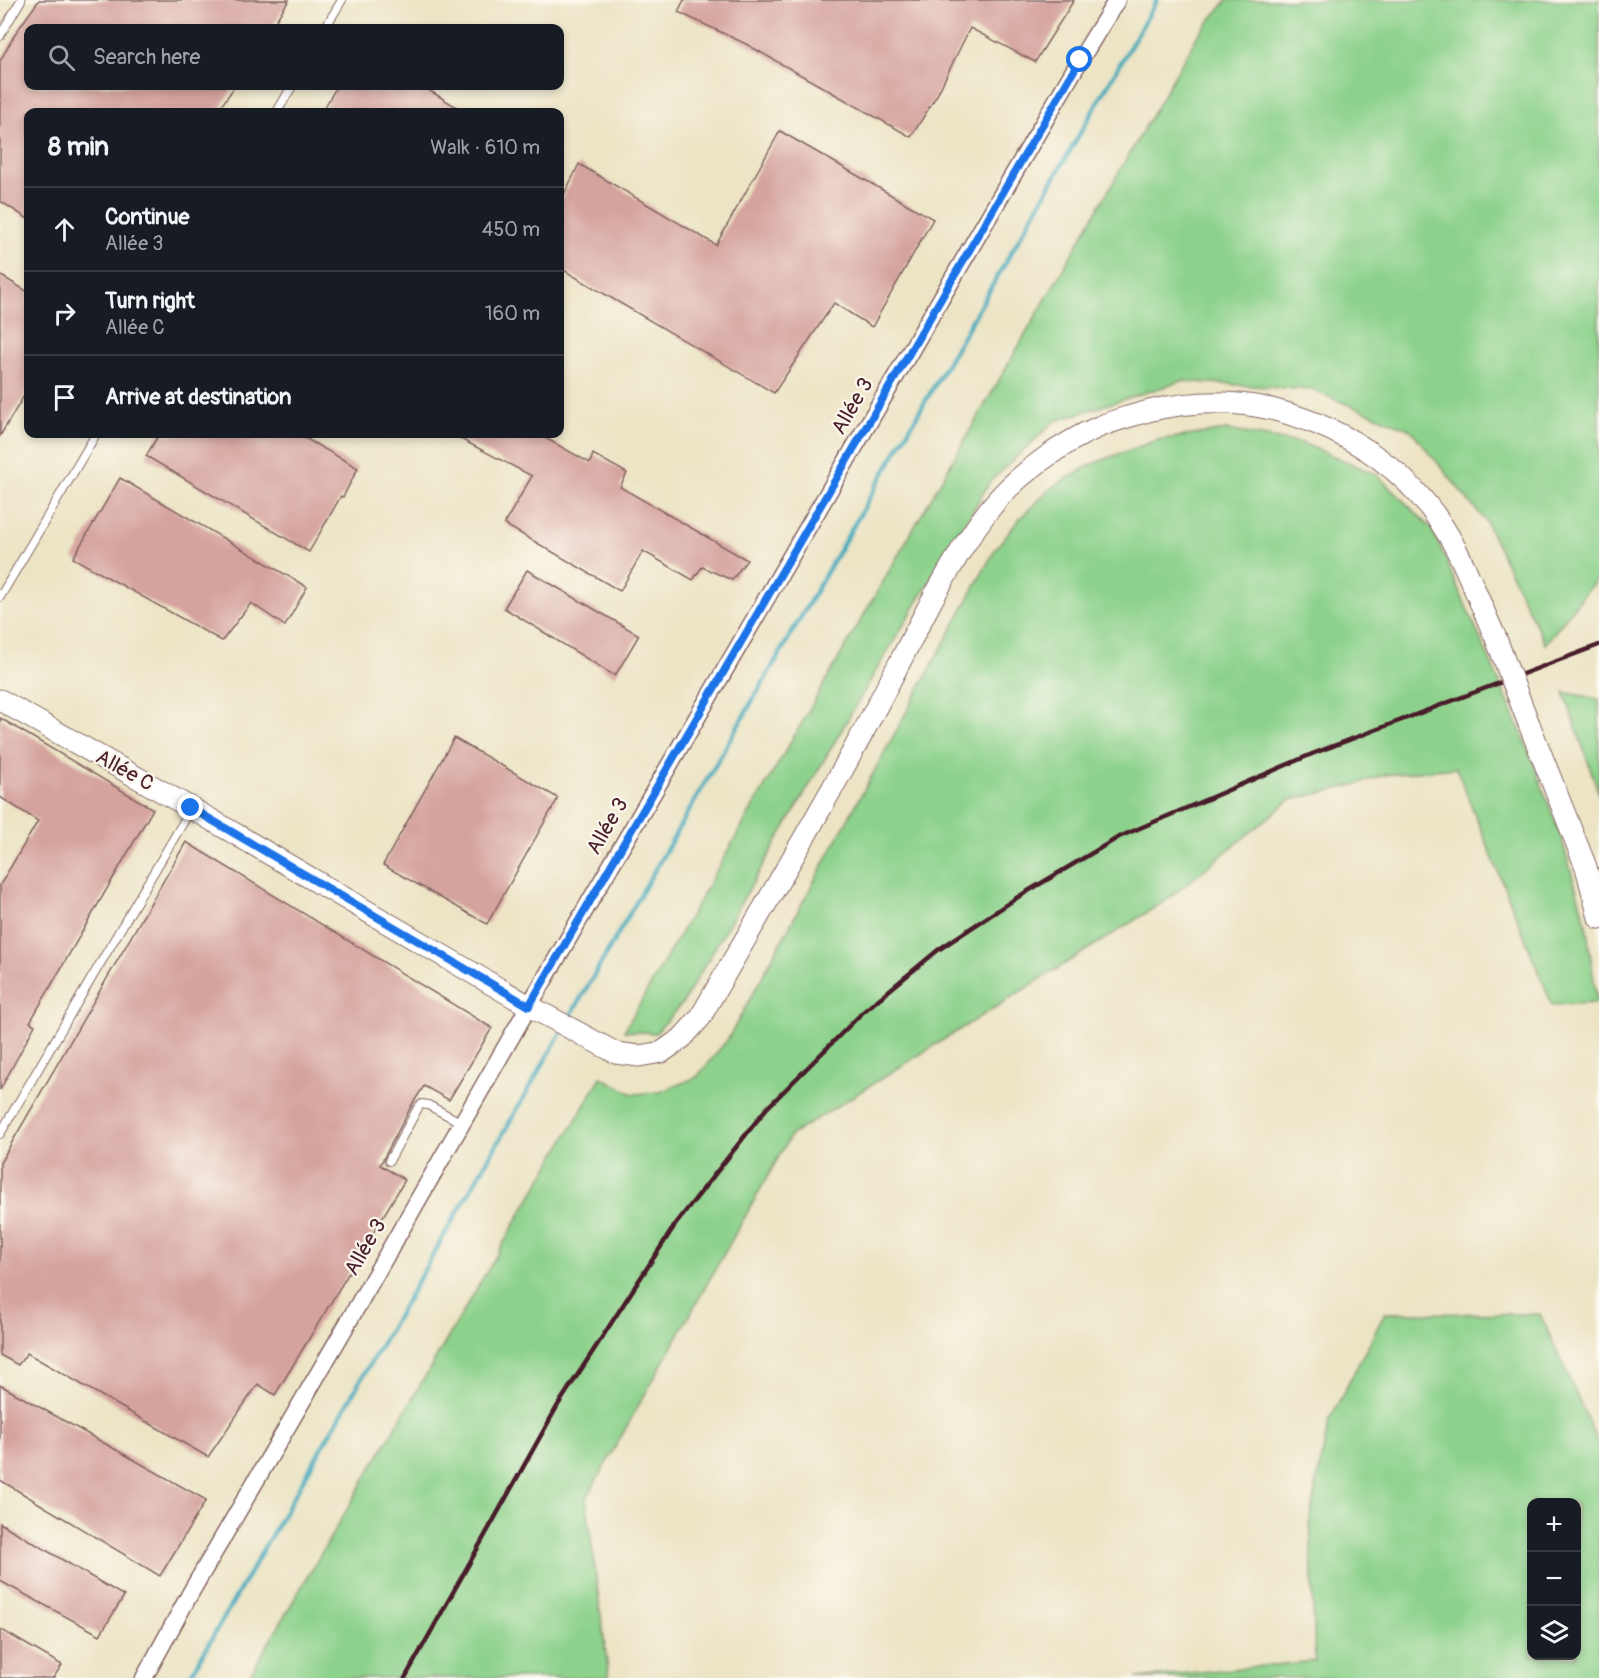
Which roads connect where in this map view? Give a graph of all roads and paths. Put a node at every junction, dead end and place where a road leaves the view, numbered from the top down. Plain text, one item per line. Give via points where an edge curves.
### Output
1 (21, 0) edge
2 (342, 0) edge
3 (1117, 0) edge
4 (327, 24) edge
5 (0, 36) edge
6 (290, 90) edge
7 (279, 108) edge
8 (94, 438) edge
9 (0, 597) edge
10 (0, 700) edge
11 (191, 808) junction
12 (1599, 918) edge
13 (534, 1009) junction
14 (462, 1123) junction
15 (0, 1134) edge
16 (388, 1161) dead end
17 (144, 1678) edge

1 - 5 lane
2 - 4 lane
3 - 13 street, Allée 3
6 - 7 lane
8 - 9 lane
10 - 11 street, Allée C
11 - 13 street, Allée C
11 - 15 lane
12 - 13 street, Allée C, bridge via 1586,867 1495,636 1436,516 1409,482 1373,453 1338,433 1298,415 1254,405 1204,402 1151,410 1101,426 1058,448 992,505 920,623 854,749 700,1018 682,1038 662,1052 639,1056 616,1053
13 - 14 street, Allée 3
14 - 16 lane via 422,1104
14 - 17 street, Allée 3

